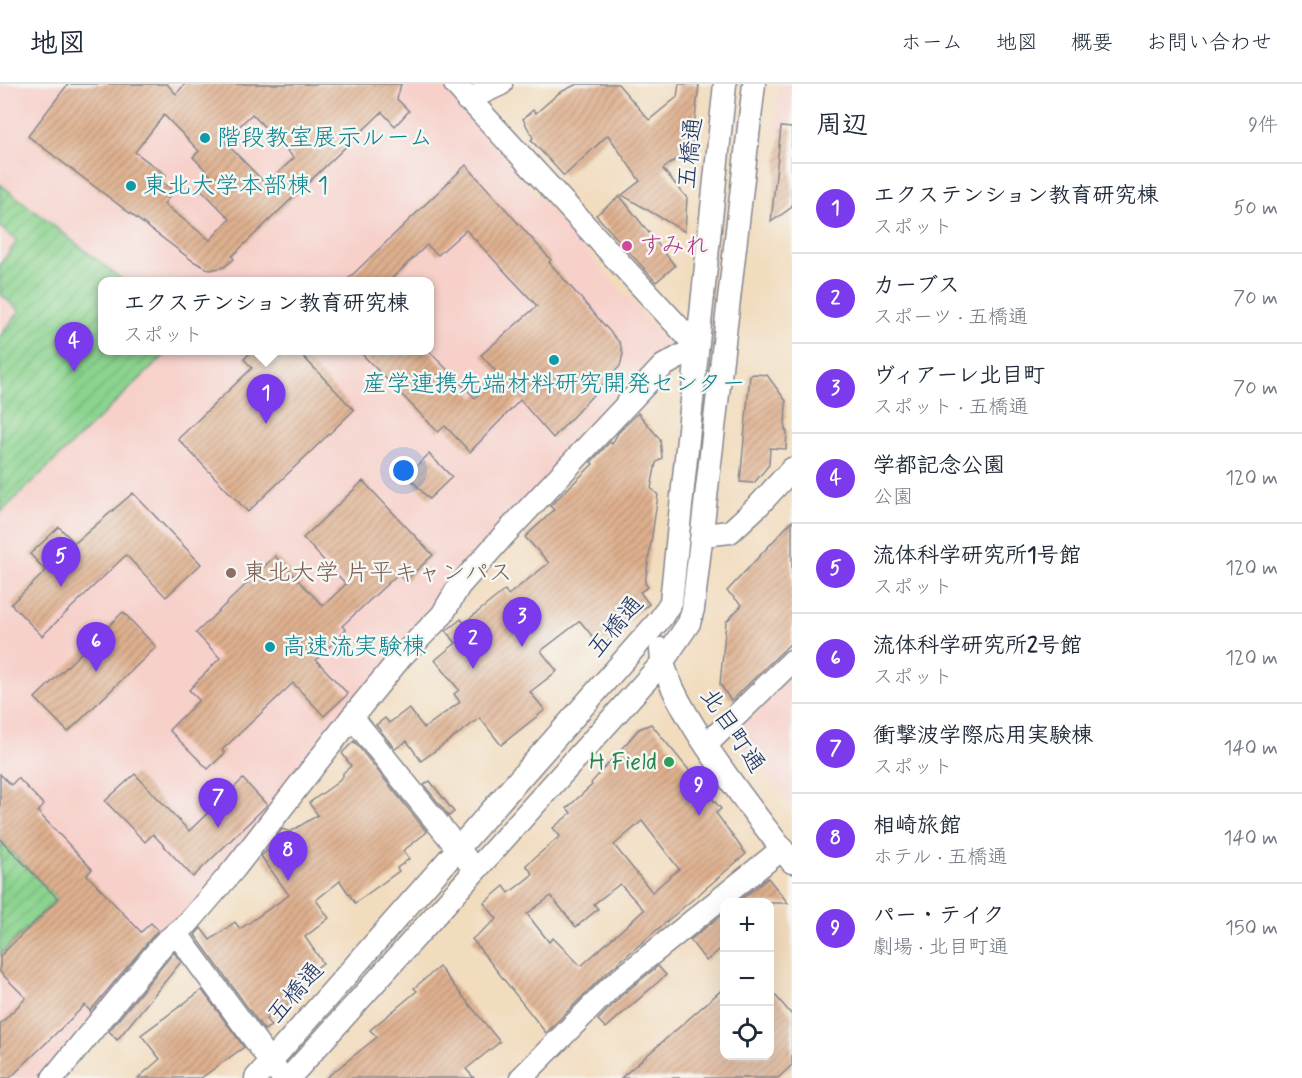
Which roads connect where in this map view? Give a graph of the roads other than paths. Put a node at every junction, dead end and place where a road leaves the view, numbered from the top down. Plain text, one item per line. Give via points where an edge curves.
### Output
1 (501, 84) edge
2 (725, 84) edge
3 (754, 84) edge
4 (461, 92) edge
5 (697, 347) junction
6 (792, 469) edge
7 (703, 535) junction
8 (661, 618) junction
9 (792, 661) edge
10 (662, 664) junction
11 (352, 717) junction
12 (706, 745) junction
13 (458, 850) junction
14 (787, 856) edge
15 (475, 869) junction
16 (177, 934) junction
17 (270, 1073) edge
18 (53, 1078) edge
19 (289, 1078) edge
20 (522, 1078) edge

1 - 4 street
2 - 5 street, 五橋通
3 - 7 street
4 - 5 street
5 - 8 street, 五橋通 via 671,602
5 - 11 street via 663,366 596,436 467,577 442,615
6 - 7 street via 730,532
7 - 10 street via 688,623
8 - 10 street, 北目町通
8 - 13 street, 五橋通
9 - 12 street
10 - 12 street, 北目町通 via 672,690
10 - 15 street
11 - 13 street
11 - 16 street via 235,868
12 - 14 street, 北目町通
13 - 15 street
13 - 17 street, 五橋通
14 - 20 street via 613,985
15 - 19 street
16 - 17 street
16 - 18 street via 164,944

